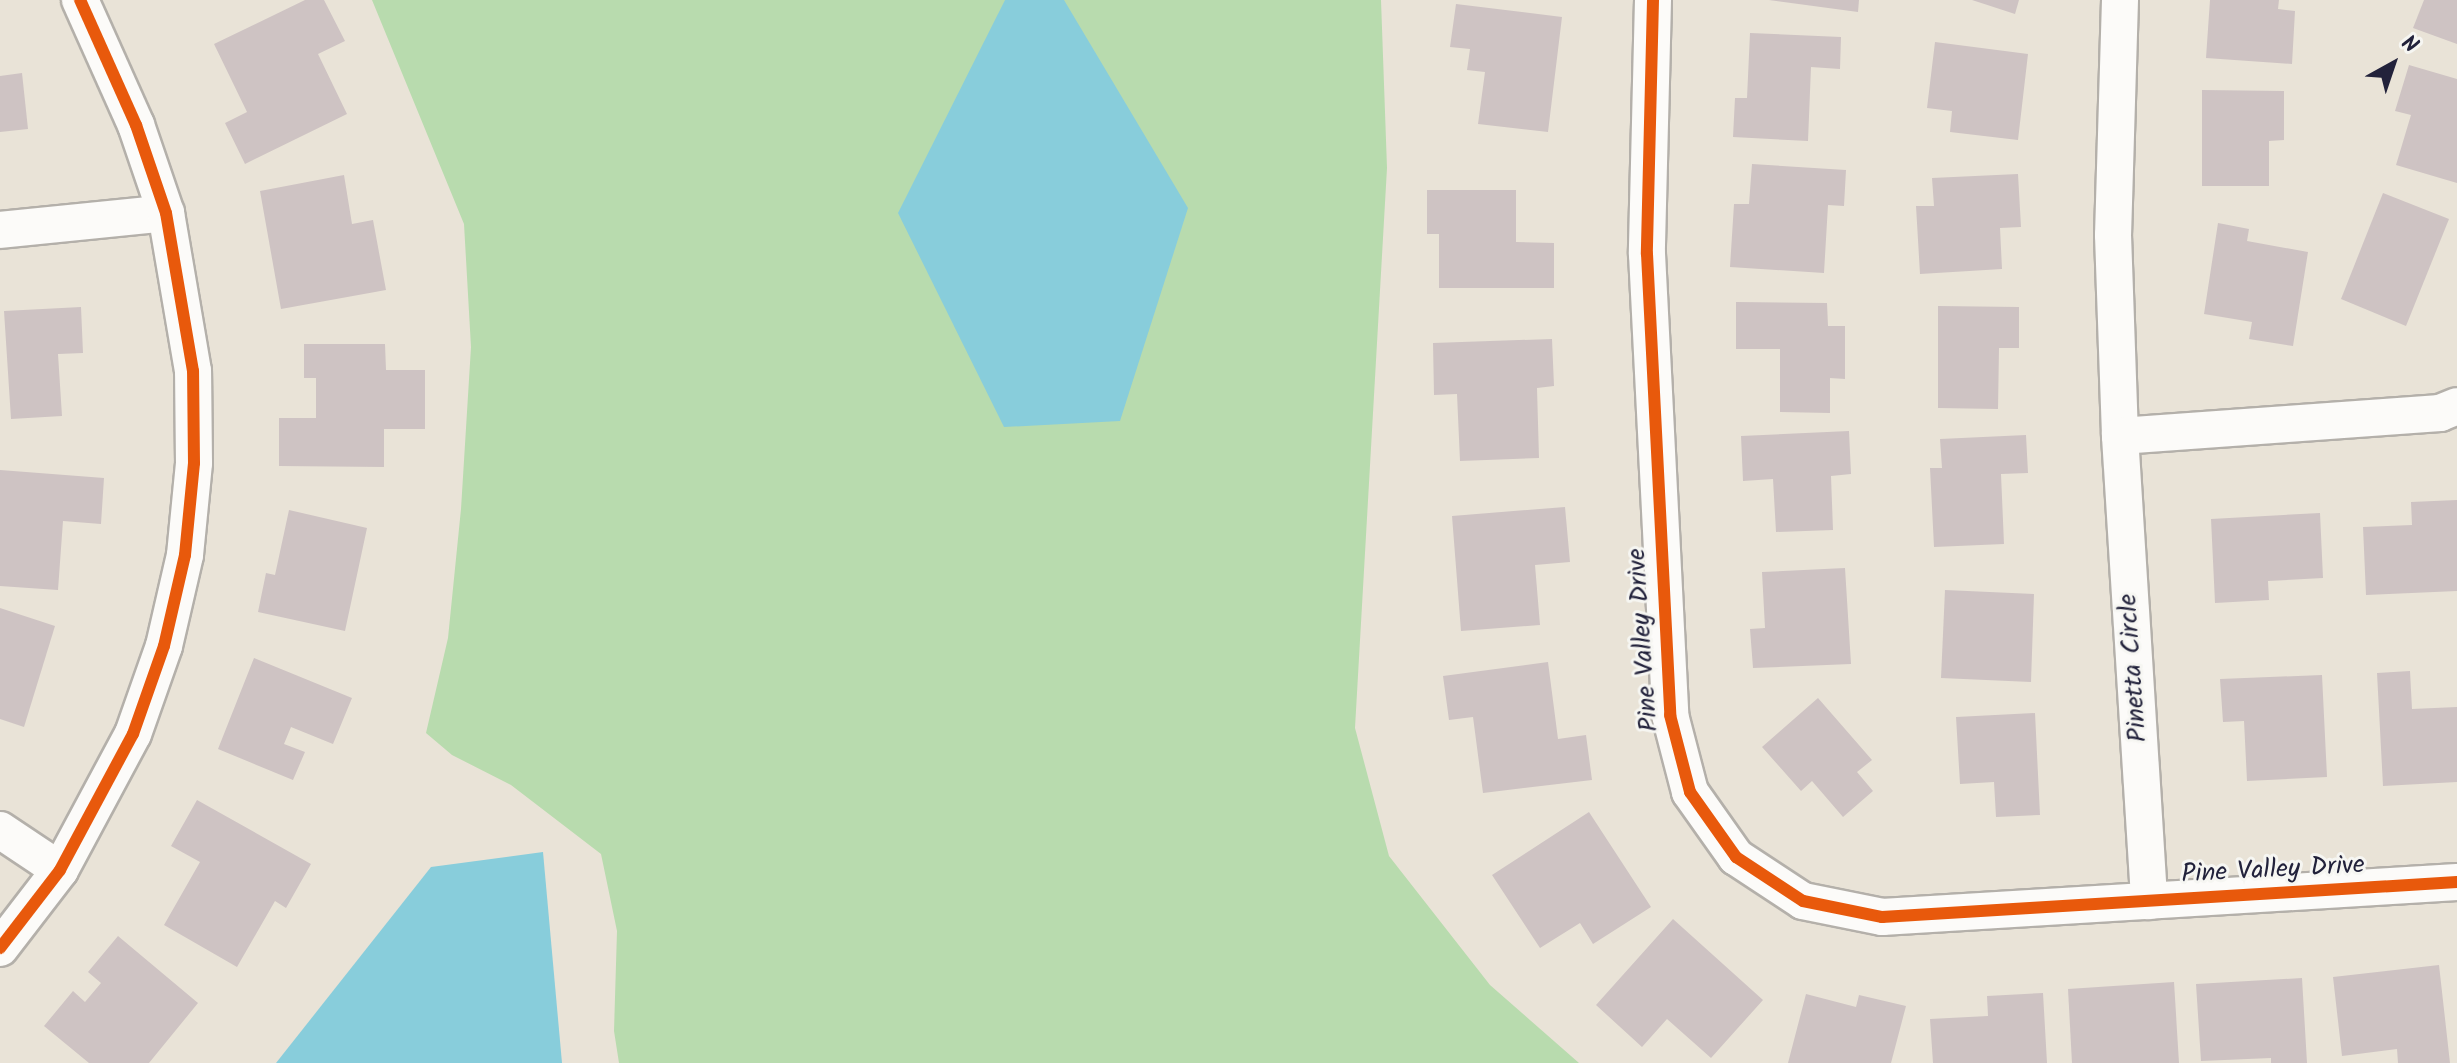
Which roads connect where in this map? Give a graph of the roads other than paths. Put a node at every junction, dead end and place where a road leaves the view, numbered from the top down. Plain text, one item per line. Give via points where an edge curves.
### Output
1 (80, 0) edge
2 (1653, 0) edge
3 (2120, 0) edge
4 (166, 213) junction
5 (0, 230) edge
6 (2457, 406) edge
7 (2120, 436) junction
8 (0, 830) edge
9 (60, 870) junction
10 (2457, 882) edge
11 (2149, 901) junction
12 (0, 948) edge

1 - 4 street via 136,125
2 - 11 street, Pine Valley Drive via 1647,254 1654,456 1670,715 1680,767 1696,804 1718,837 1757,875 1829,910 1882,917
3 - 7 street, Pinetta Circle via 2113,220
4 - 5 street
4 - 9 street via 193,371 194,463 185,555 164,646 133,734
6 - 7 street via 2440,413
7 - 11 street, Pinetta Circle
8 - 9 street
9 - 12 street
10 - 11 street, Pine Valley Drive

